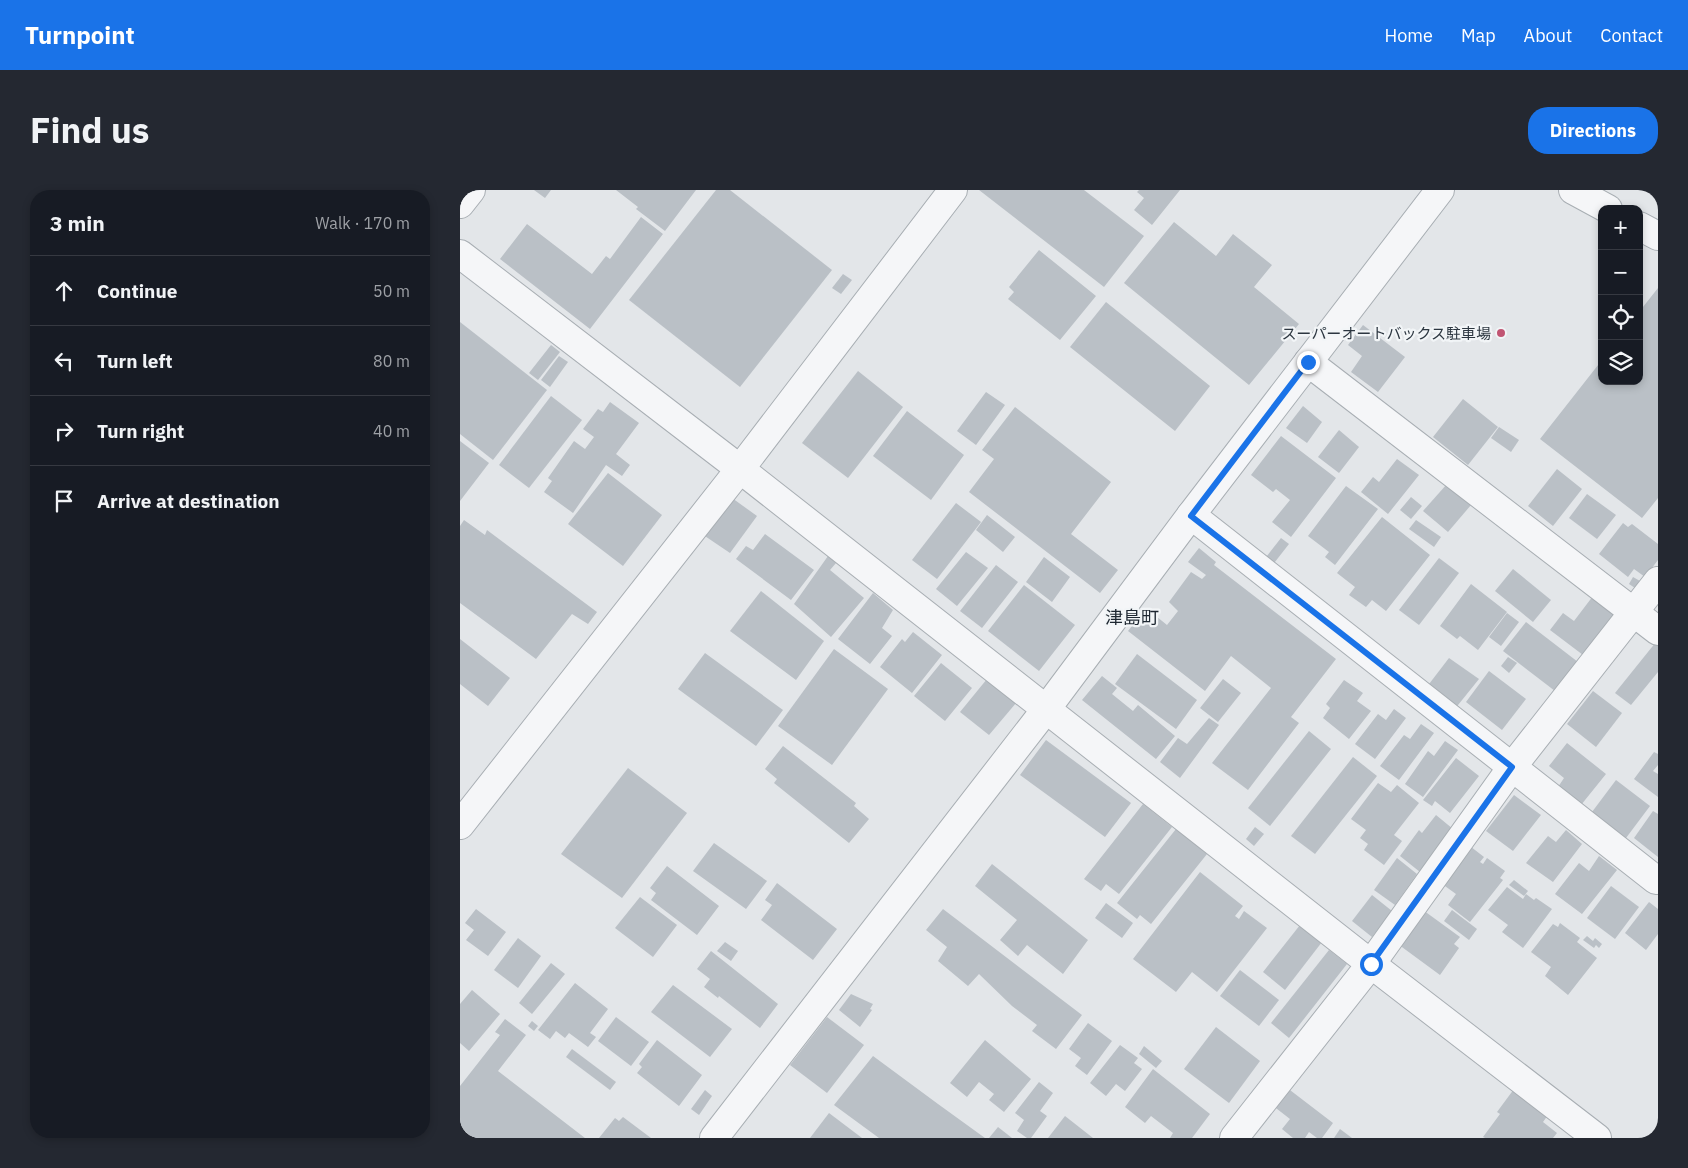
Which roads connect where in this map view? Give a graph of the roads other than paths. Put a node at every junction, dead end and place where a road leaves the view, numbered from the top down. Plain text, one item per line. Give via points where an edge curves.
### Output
1 (471, 190) edge
2 (953, 190) edge
3 (1440, 190) edge
4 (1573, 190) edge
5 (460, 204) edge
6 (1601, 205) edge
7 (1643, 228) edge
8 (1658, 236) edge
9 (460, 254) edge
10 (1308, 362) junction
11 (740, 469) junction
12 (1191, 516) junction
13 (1658, 581) edge
14 (1634, 612) junction
15 (1658, 631) edge
16 (1047, 708) junction
17 (1512, 767) junction
18 (460, 825) edge
19 (1656, 880) dead end
20 (1371, 964) junction
21 (714, 1138) edge
22 (1234, 1138) edge
23 (1597, 1138) edge

1 - 5 street
2 - 11 street
3 - 10 street
4 - 6 street
7 - 8 street
9 - 11 street
10 - 12 street
10 - 14 street
11 - 16 street
11 - 18 street
12 - 16 street
12 - 17 street
13 - 14 street
14 - 15 street
14 - 17 street
16 - 20 street
16 - 21 street
17 - 19 street
17 - 20 street
20 - 22 street
20 - 23 street

